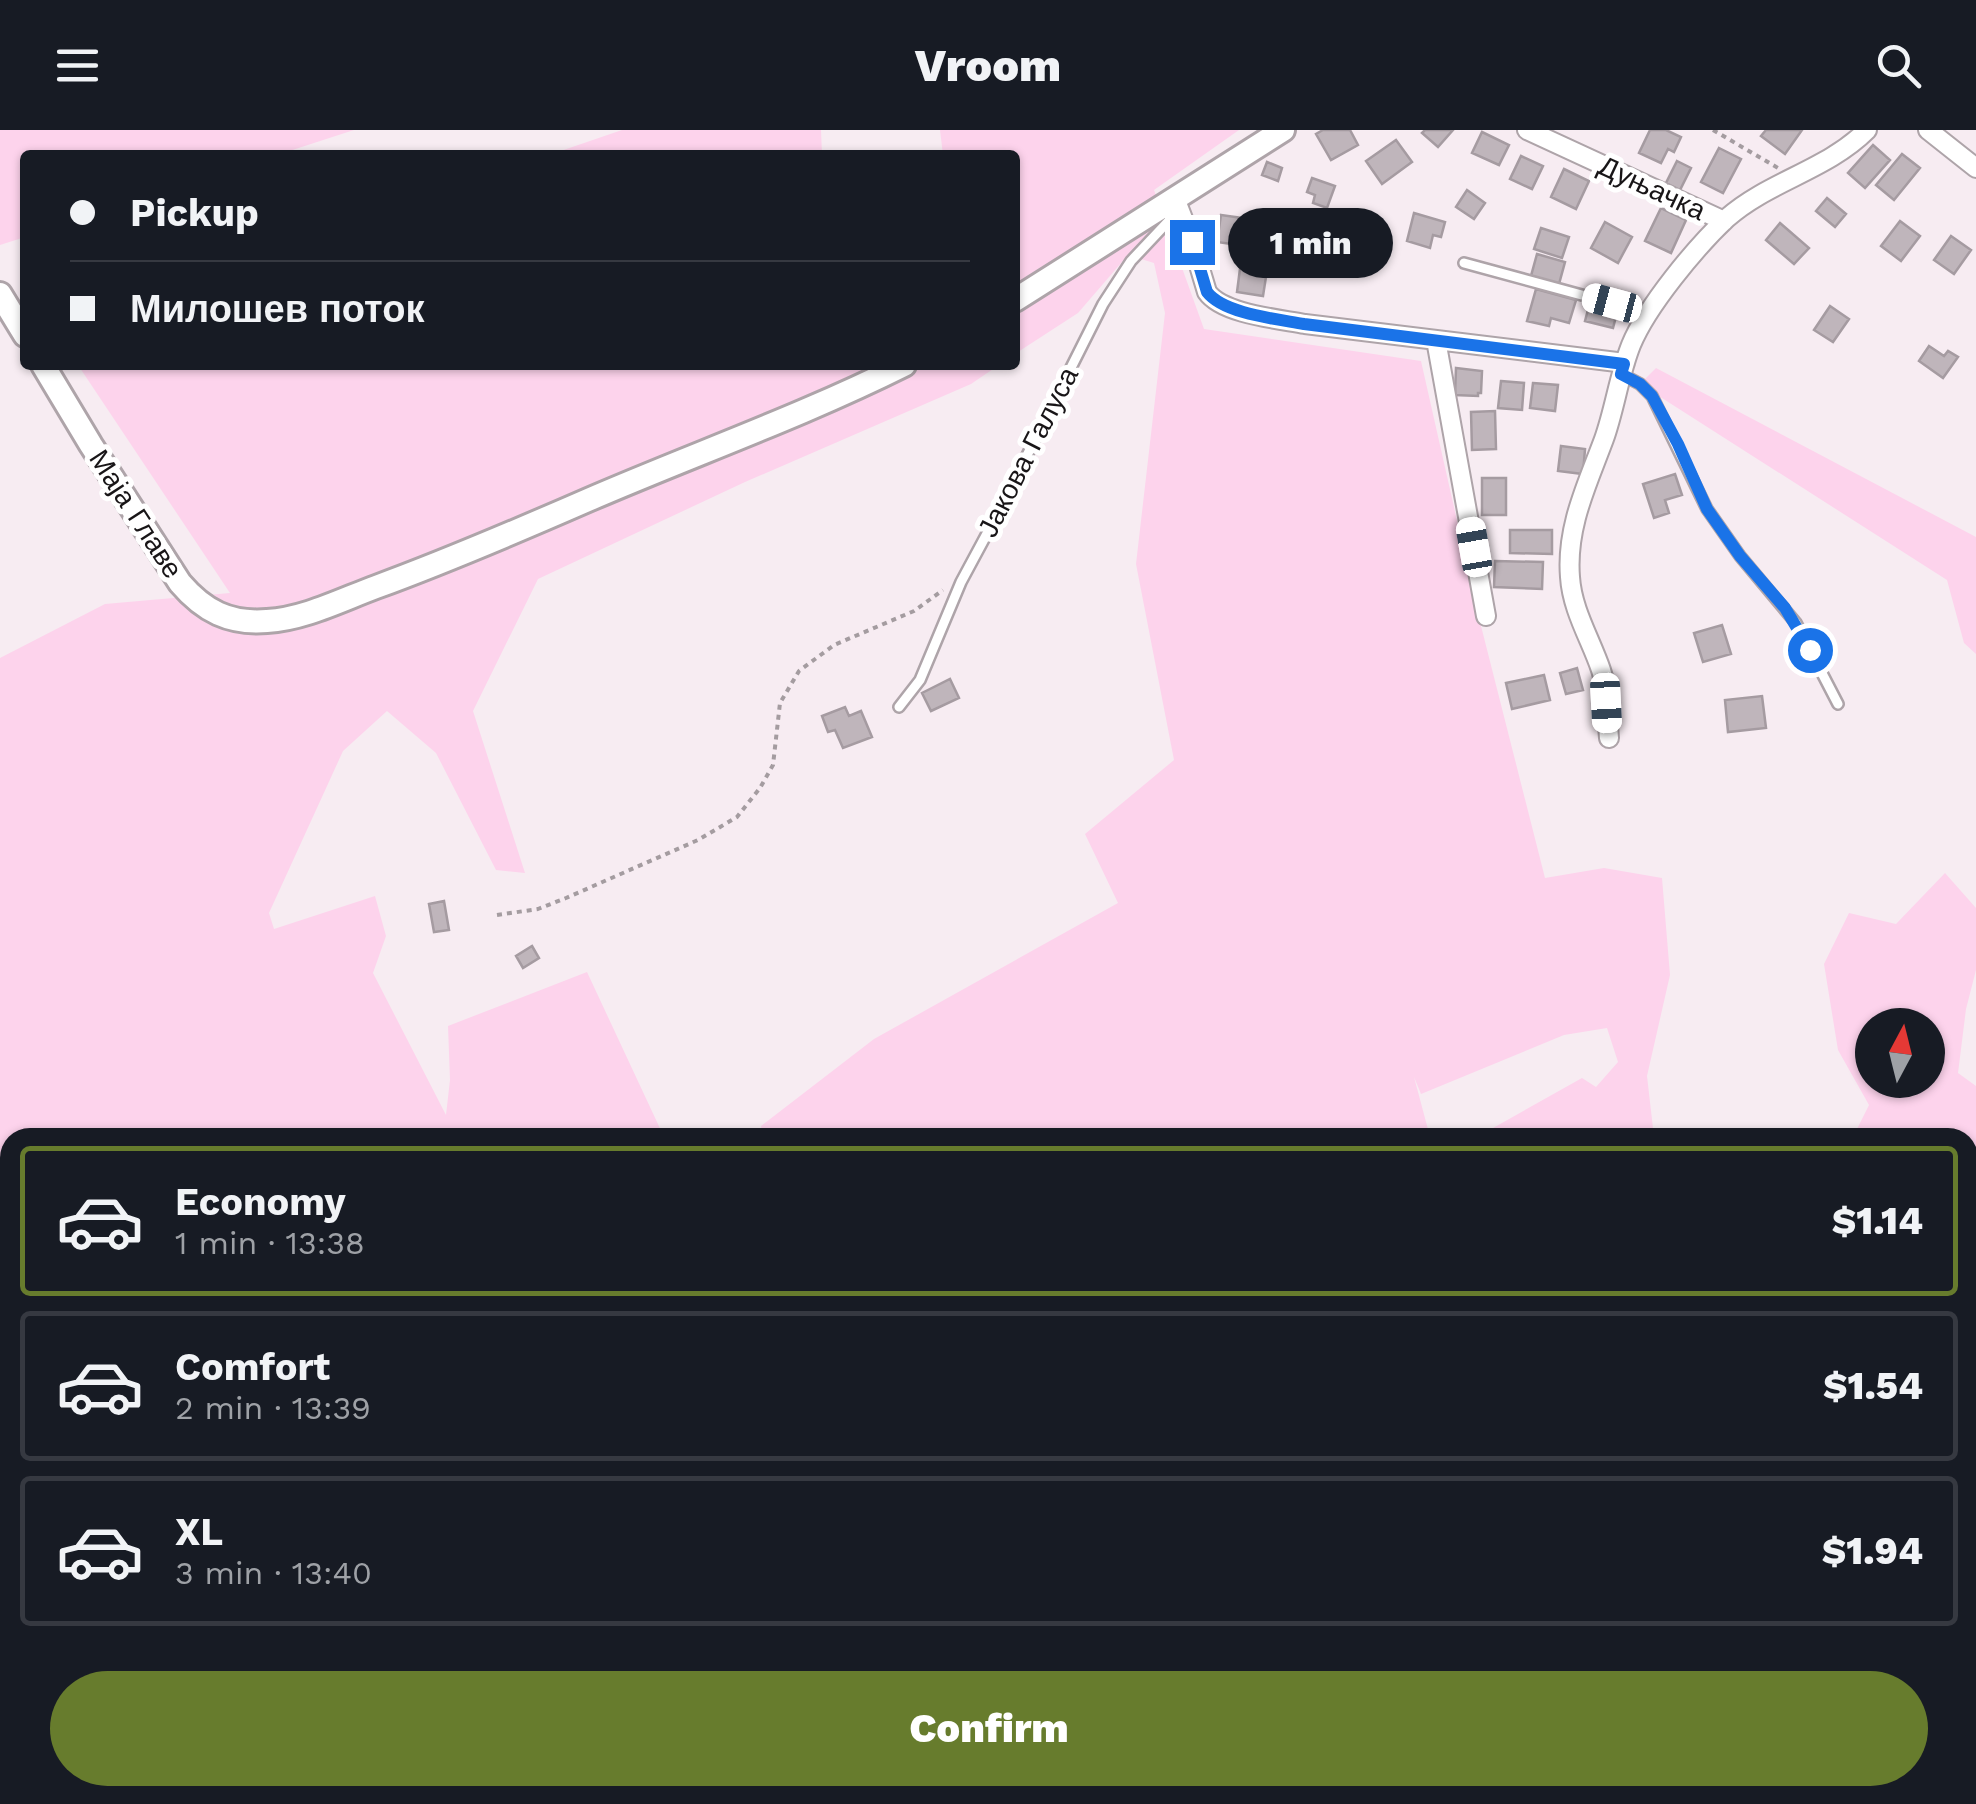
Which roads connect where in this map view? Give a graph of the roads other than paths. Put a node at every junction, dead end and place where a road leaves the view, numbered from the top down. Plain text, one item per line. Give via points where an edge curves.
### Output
1 (1283, 130) edge
2 (1527, 130) edge
3 (1867, 130) edge
4 (1928, 130) edge
5 (1976, 168) edge
6 (1177, 204) junction
7 (1724, 221) junction
8 (1464, 263) dead end
9 (0, 294) edge
10 (1020, 297) edge
11 (1648, 313) junction
12 (20, 327) edge
13 (1436, 340) junction
14 (1623, 369) junction
15 (46, 370) edge
16 (892, 370) edge
17 (1486, 616) dead end
18 (1838, 704) dead end
19 (899, 707) dead end
20 (1608, 738) dead end

1 - 6 street, Јакова Галуса
2 - 7 street, Дуњачка
3 - 7 street via 1846,150
4 - 5 street
6 - 10 street, Јакова Галуса
6 - 13 street via 1212,298 1270,318
6 - 19 lane, Јакова Галуса via 1103,304 961,582 920,680
7 - 11 street
8 - 11 lane
9 - 12 street
11 - 14 street
13 - 14 street
13 - 17 street
14 - 18 lane via 1652,396 1707,509 1796,623
14 - 20 street via 1570,548 1574,600 1604,680
15 - 16 street, Маја Главе via 194,600 226,618 268,622 486,544

